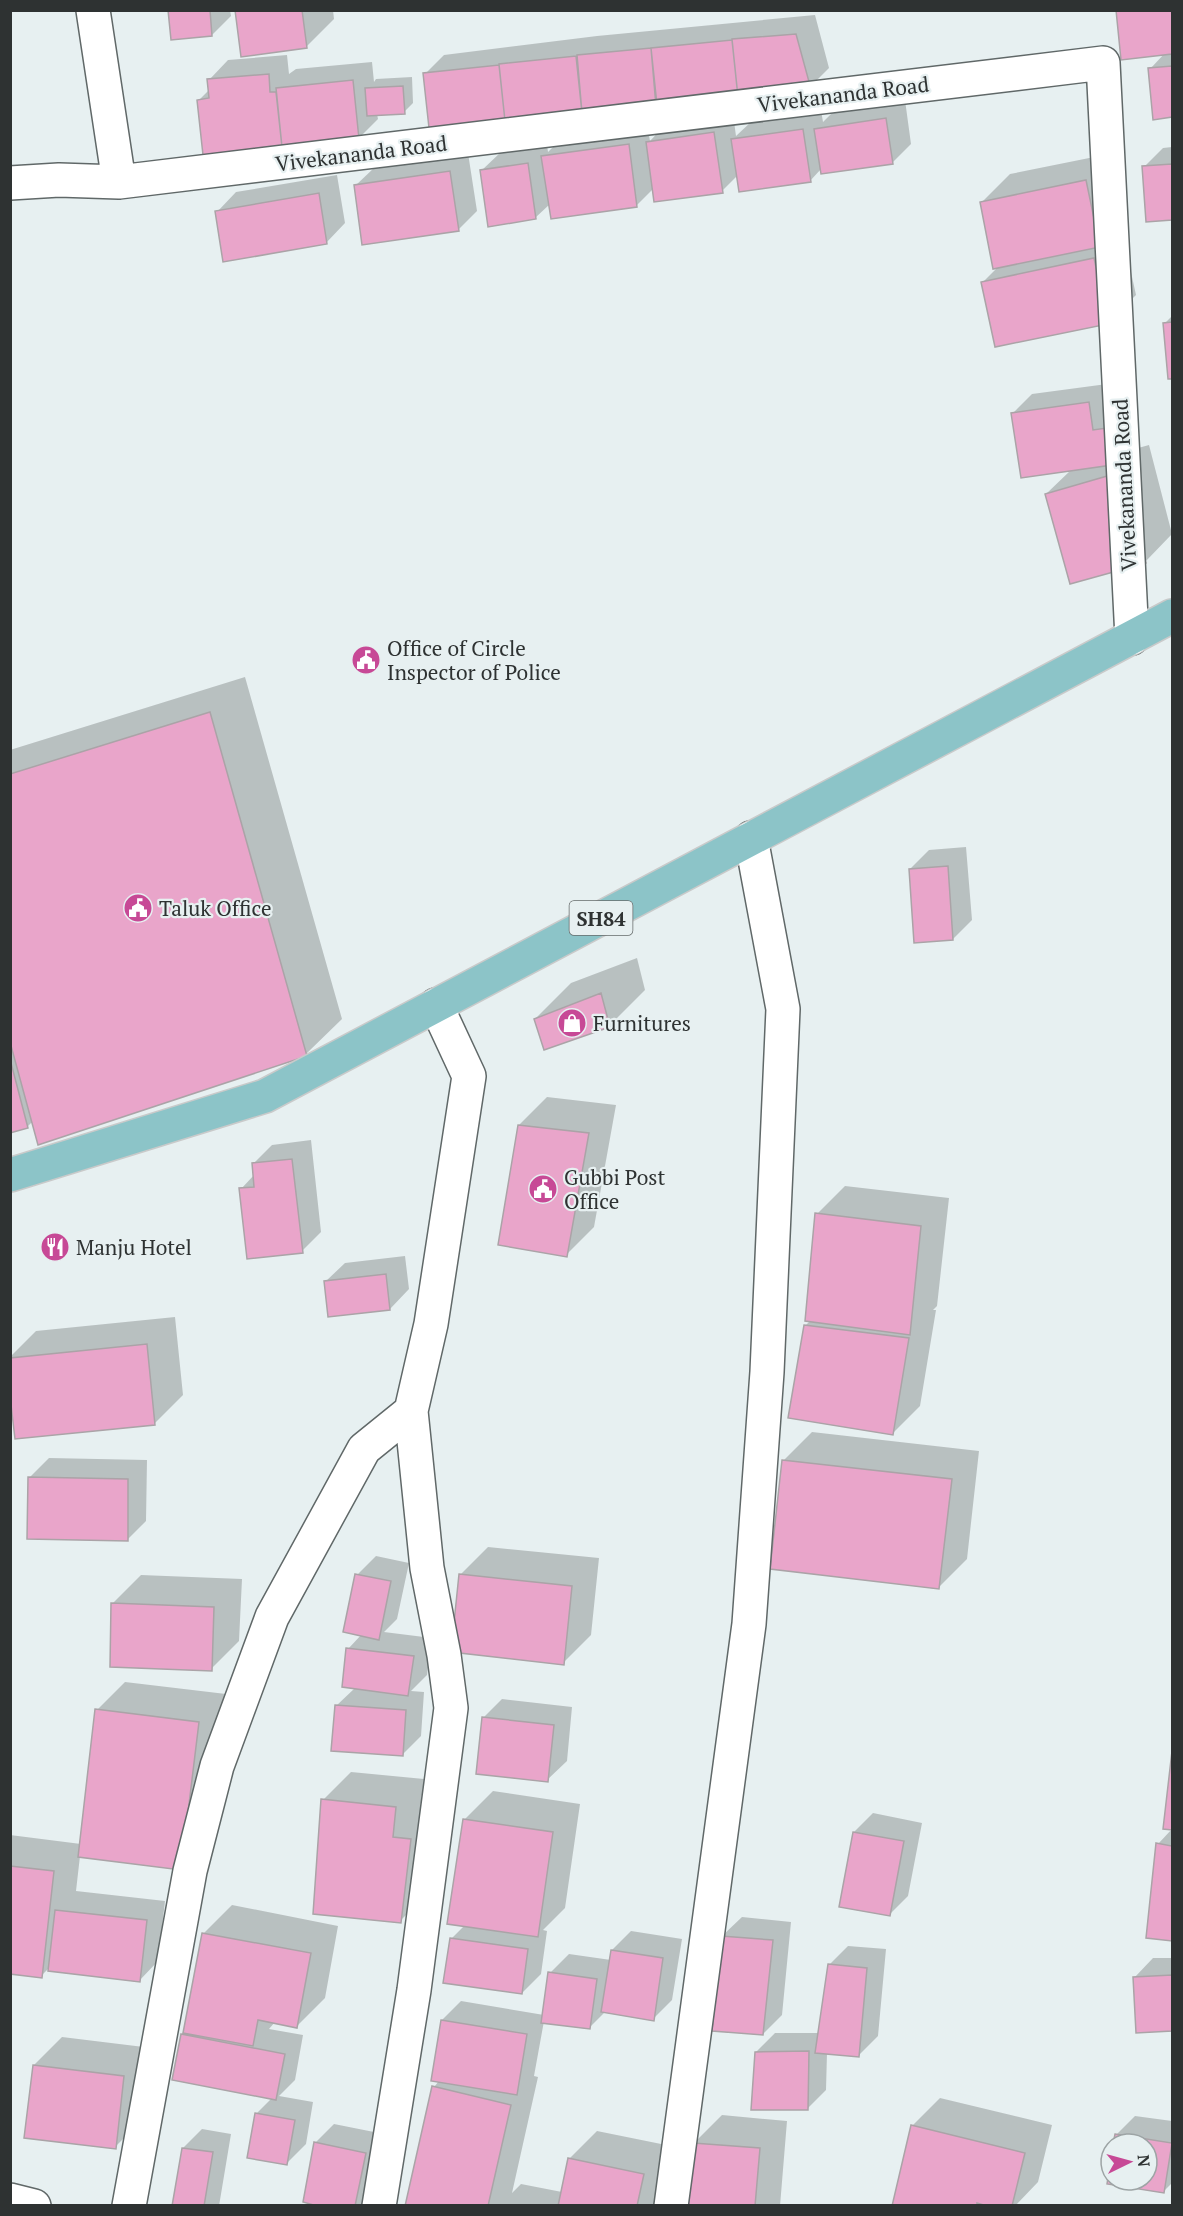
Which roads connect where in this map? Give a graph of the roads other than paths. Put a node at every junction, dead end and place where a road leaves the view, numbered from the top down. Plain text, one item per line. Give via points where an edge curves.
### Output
1 (93, 10) edge
2 (120, 182) junction
3 (10, 183) edge
4 (1173, 616) edge
5 (1132, 638) junction
6 (751, 838) junction
7 (436, 1005) junction
8 (10, 1175) edge
9 (411, 1411) junction
10 (10, 2200) edge
11 (34, 2205) edge
12 (129, 2205) edge
13 (379, 2205) edge
14 (671, 2205) edge

1 - 2 street
2 - 3 street, Vivekananda Road
2 - 5 street, Vivekananda Road via 1103,63
4 - 5 main road, SH84
5 - 6 main road, SH84
6 - 7 main road, SH84
6 - 14 street via 783,1009 766,1372 749,1624
7 - 8 main road, SH84 via 265,1096
7 - 9 street via 469,1076 431,1324
9 - 12 street via 364,1449 272,1617 217,1766 190,1871
9 - 13 street via 427,1568 451,1708 414,1990
10 - 11 street

